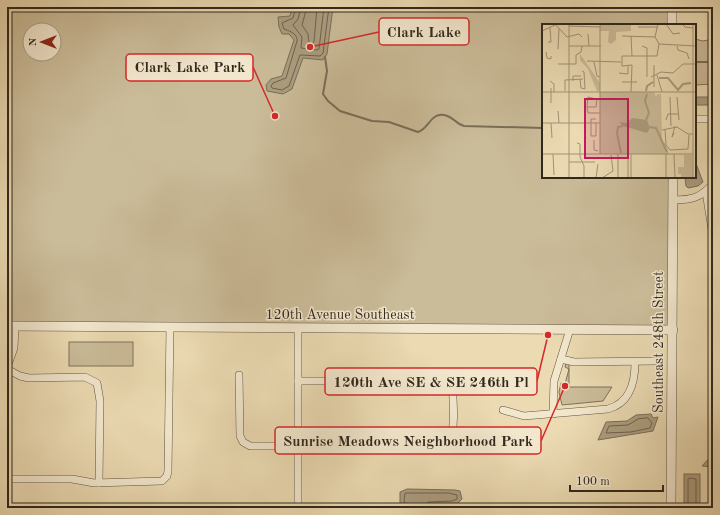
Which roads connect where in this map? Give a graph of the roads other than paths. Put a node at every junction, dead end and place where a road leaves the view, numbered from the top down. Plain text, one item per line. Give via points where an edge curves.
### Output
1 (672, 7) edge
2 (672, 24) edge
3 (696, 119) edge
4 (713, 119) edge
5 (673, 178) edge
6 (713, 184) edge
7 (706, 192) junction
8 (673, 200) junction
9 (712, 230) dead end
10 (11, 326) edge
11 (170, 327) junction
12 (298, 328) junction
13 (570, 329) junction
14 (673, 330) junction
15 (561, 359) junction
16 (657, 361) dead end
17 (635, 362) junction
18 (7, 368) edge
19 (239, 374) dead end
20 (298, 381) junction
21 (504, 410) dead end
22 (553, 414) junction
23 (298, 446) junction
24 (7, 479) edge
25 (99, 483) junction
26 (298, 508) edge
27 (672, 508) edge

1 - 2 street
3 - 4 street
5 - 8 street, Southeast 248th Street
6 - 7 street
7 - 8 street via 690,200
7 - 9 street
8 - 14 street, Southeast 248th Street
10 - 11 street, 120th Avenue Southeast
10 - 18 street via 14,348
11 - 12 street, 120th Avenue Southeast
11 - 25 street via 169,452 165,478 156,483
12 - 13 street, 120th Avenue Southeast
12 - 20 street
13 - 14 street, 120th Avenue Southeast
13 - 15 street
14 - 27 street, Southeast 248th Street
15 - 17 street via 574,362
15 - 22 street via 554,381
16 - 17 street
17 - 22 street via 635,378 624,401 618,406
18 - 25 street via 28,378 85,377 97,383 100,400
19 - 23 street via 240,436 243,442 250,446
20 - 23 street
20 - 23 street via 339,381 364,377 452,378 453,427 450,439 436,446
21 - 22 street via 524,416
23 - 26 street
24 - 25 street via 72,479

